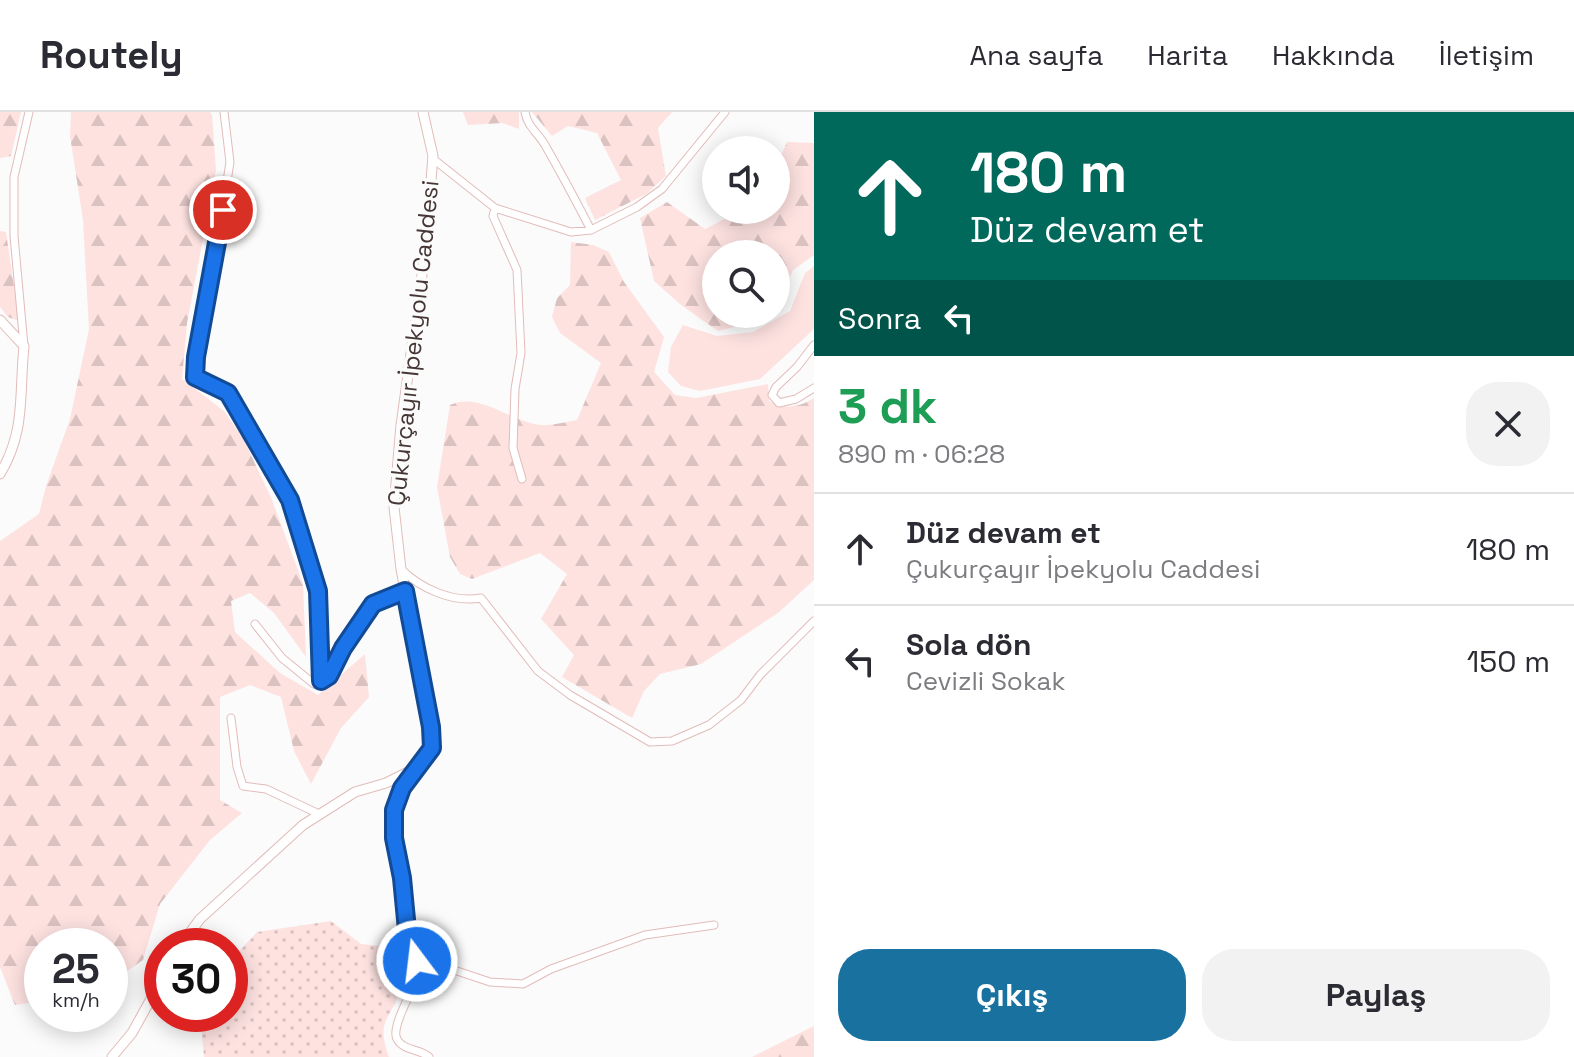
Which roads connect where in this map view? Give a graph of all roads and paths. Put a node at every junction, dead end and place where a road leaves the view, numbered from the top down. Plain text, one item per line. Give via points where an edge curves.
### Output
1 (29, 112) edge
2 (224, 112) edge
3 (423, 112) edge
4 (525, 112) edge
5 (725, 112) edge
6 (432, 158) junction
7 (495, 208) junction
8 (591, 230) junction
9 (0, 320) edge
10 (814, 345) edge
11 (24, 346) junction
12 (814, 388) edge
13 (0, 474) edge
14 (522, 479) dead end
15 (401, 569) junction
16 (405, 591) junction
17 (814, 621) edge
18 (255, 624) dead end
19 (321, 681) junction
20 (231, 718) dead end
21 (424, 761) junction
22 (319, 814) junction
23 (714, 925) dead end
24 (193, 928) edge
25 (415, 953) junction
26 (144, 1011) edge
27 (112, 1057) edge
28 (429, 1057) edge

1 - 11 street via 14,177
2 - 19 street via 230,162 195,377 228,393 290,500 318,591
3 - 6 street, Çukurçayır İpekyolu Caddesi
4 - 8 street
5 - 8 street via 662,189
6 - 7 street
6 - 15 street, Çukurçayır İpekyolu Caddesi via 394,507
7 - 8 street via 571,232
7 - 14 street via 493,216 517,270 521,353 513,448
9 - 11 street
10 - 12 street via 772,395 779,403
11 - 13 street via 16,444
15 - 16 street, Çukurçayır İpekyolu Caddesi
15 - 17 street via 456,599 481,598 538,671 650,742 672,741 709,725 741,700
16 - 19 street via 373,604
16 - 21 street, Çukurçayır İpekyolu Caddesi via 430,714 432,748
18 - 19 street via 282,658 314,684
20 - 22 street via 243,786 266,789
21 - 22 street
21 - 25 street via 402,788 394,810 407,930
22 - 24 street
23 - 25 street via 645,935 523,984 490,982
25 - 28 street via 417,974 395,1029 405,1047
26 - 27 street

